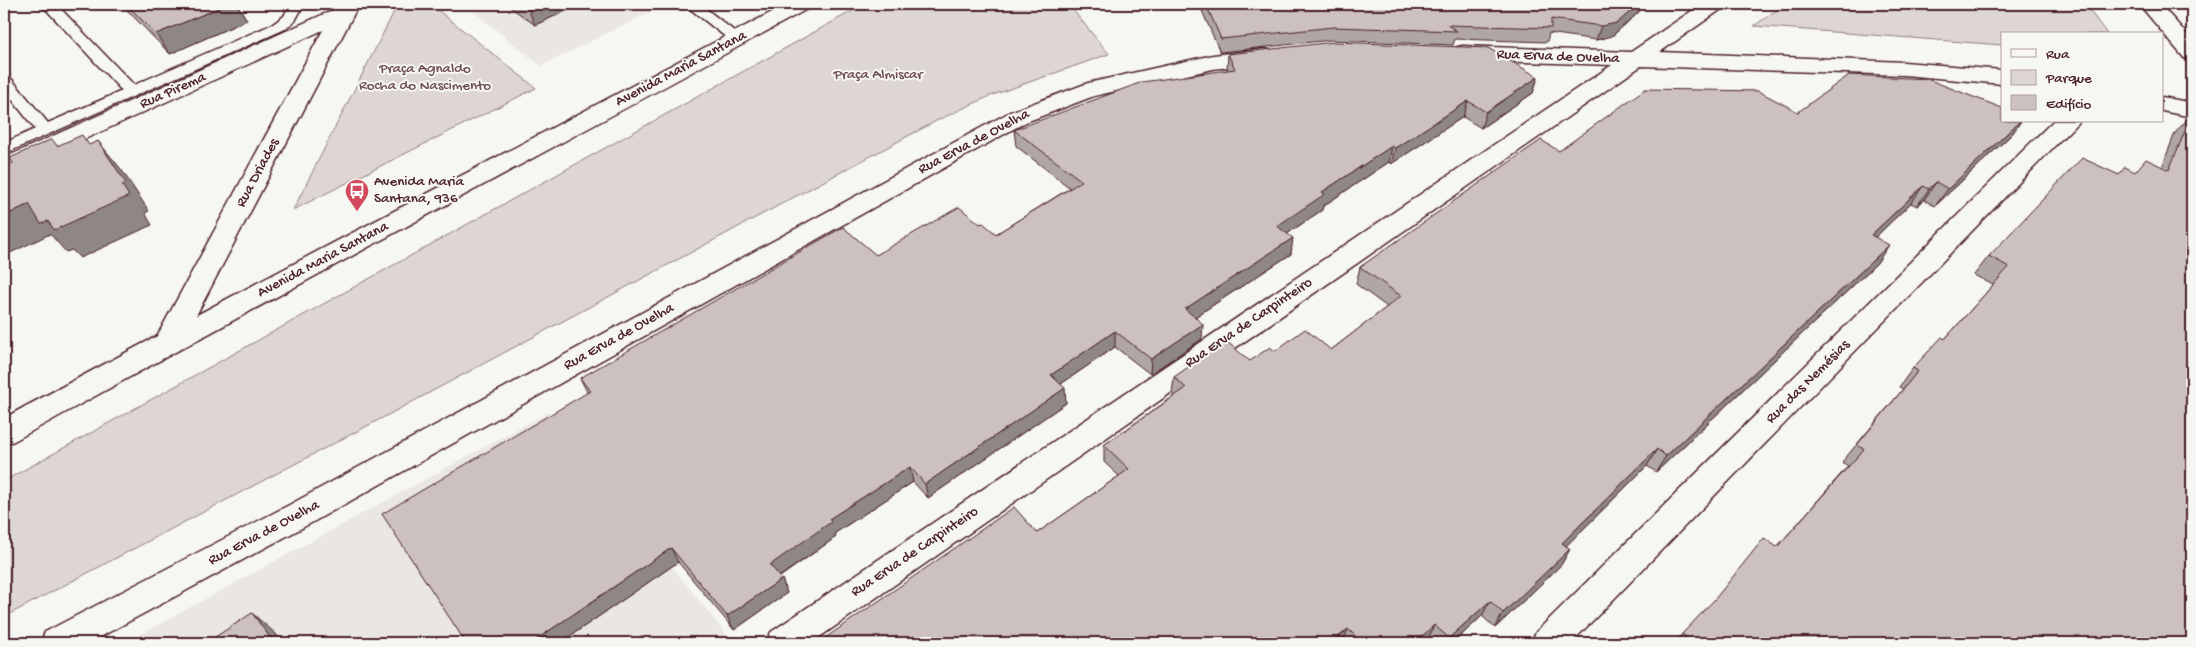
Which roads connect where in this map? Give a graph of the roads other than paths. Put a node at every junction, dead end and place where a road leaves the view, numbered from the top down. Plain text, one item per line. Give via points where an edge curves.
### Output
1 (48, 4) edge
2 (297, 4) edge
3 (691, 4) edge
4 (802, 4) edge
5 (1716, 4) edge
6 (2149, 4) edge
7 (345, 9) edge
8 (737, 39) junction
9 (1436, 52) edge
10 (1286, 54) edge
11 (2192, 54) edge
12 (1637, 60) junction
13 (2001, 77) edge
14 (4, 79) edge
15 (132, 92) junction
16 (2164, 104) edge
17 (2192, 110) edge
18 (2066, 122) edge
19 (46, 131) junction
20 (4, 150) edge
21 (4, 168) edge
22 (168, 342) junction
23 (4, 432) edge
24 (57, 643) edge
25 (783, 643) edge
26 (1548, 643) edge

1 - 15 lane
2 - 15 lane via 290,18 278,27
3 - 8 lane
4 - 8 street, Avenida Maria Santana
5 - 12 street, Rua Erva de Carpinteiro
6 - 11 street
7 - 21 street, Rua Pirema
7 - 22 street, Rua Driades
8 - 22 street, Avenida Maria Santana
9 - 12 street, Rua Erva de Ovelha
10 - 24 street, Rua Erva de Ovelha via 1213,62 1088,90 1018,117 302,513
12 - 13 street, Rua Erva de Ovelha via 1738,60
12 - 25 street, Rua Erva de Carpinteiro
14 - 19 lane
15 - 19 lane
16 - 17 street
18 - 26 street, Rua das Nemésias
19 - 20 lane
22 - 23 street, Avenida Maria Santana

